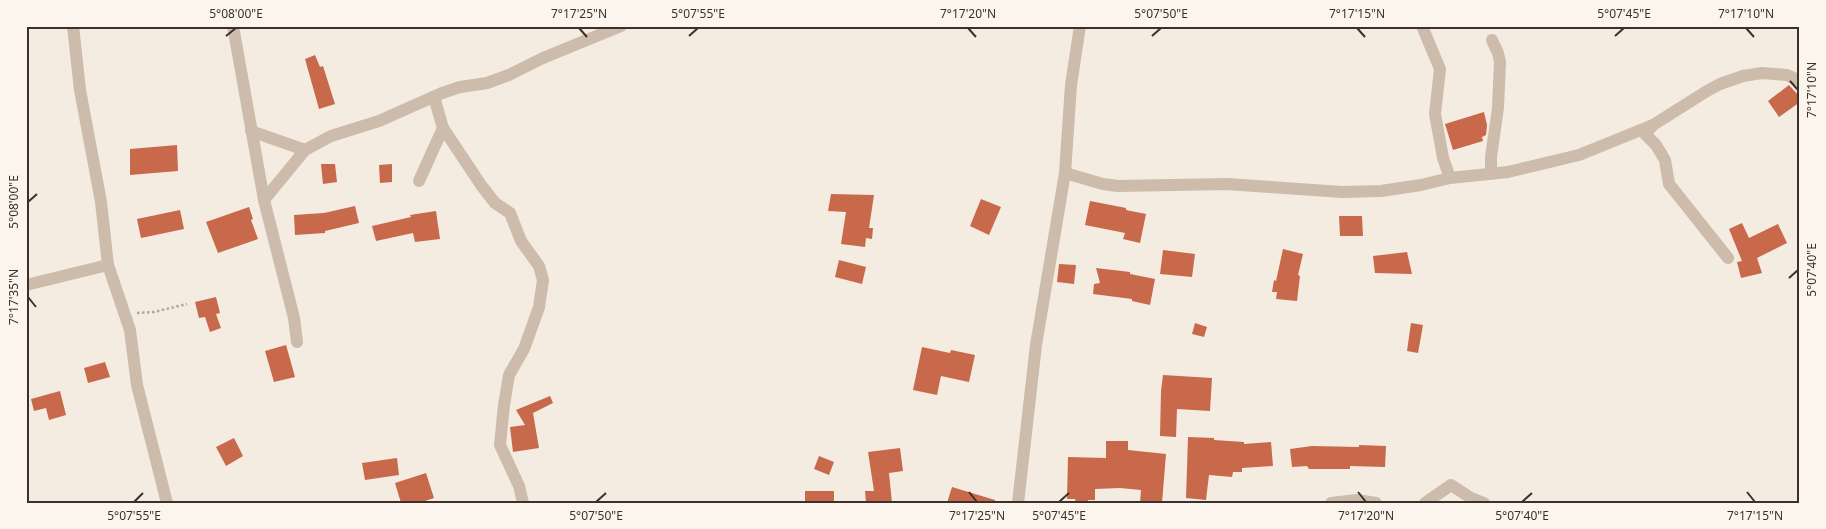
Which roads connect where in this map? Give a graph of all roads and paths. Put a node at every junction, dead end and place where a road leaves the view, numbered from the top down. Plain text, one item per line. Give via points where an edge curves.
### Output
1 (73, 26) edge
2 (233, 26) edge
3 (621, 26) edge
4 (1080, 26) edge
5 (1422, 26) edge
6 (1492, 40) dead end
7 (1800, 81) edge
8 (434, 97) junction
9 (1652, 126) junction
10 (443, 128) junction
11 (250, 131) junction
12 (305, 150) junction
13 (1065, 173) junction
14 (1491, 174) junction
15 (1450, 178) junction
16 (419, 181) dead end
17 (264, 200) junction
18 (1728, 258) dead end
19 (108, 265) junction
20 (26, 285) edge
21 (186, 304) dead end
22 (125, 314) junction
23 (297, 342) dead end
24 (167, 503) edge
25 (523, 503) edge
26 (1018, 503) edge
27 (1331, 503) edge
28 (1376, 503) edge
29 (1425, 503) edge
30 (1484, 503) edge

1 - 19 street
2 - 11 street
3 - 8 street via 495,80 460,87
4 - 13 street via 1071,85
5 - 15 street via 1440,69 1435,114
6 - 14 street via 1500,62
7 - 9 street via 1787,75 1762,73 1742,76 1707,91
8 - 10 street
8 - 12 street via 379,121 331,136
9 - 14 street via 1579,155
9 - 18 street via 1645,134 1665,160 1668,184
10 - 16 street
10 - 25 street via 491,197 510,213 521,242 539,266 543,280 539,307 524,349 509,375 500,445 519,486
11 - 12 street
11 - 17 street
12 - 17 street
13 - 15 street via 1118,186 1227,184 1342,192 1381,191
13 - 26 street via 1035,354
14 - 15 street
17 - 23 street via 294,318
19 - 20 street
19 - 22 street
21 - 22 path via 154,312
22 - 24 street via 137,385
27 - 28 street via 1357,500
29 - 30 street via 1451,485

